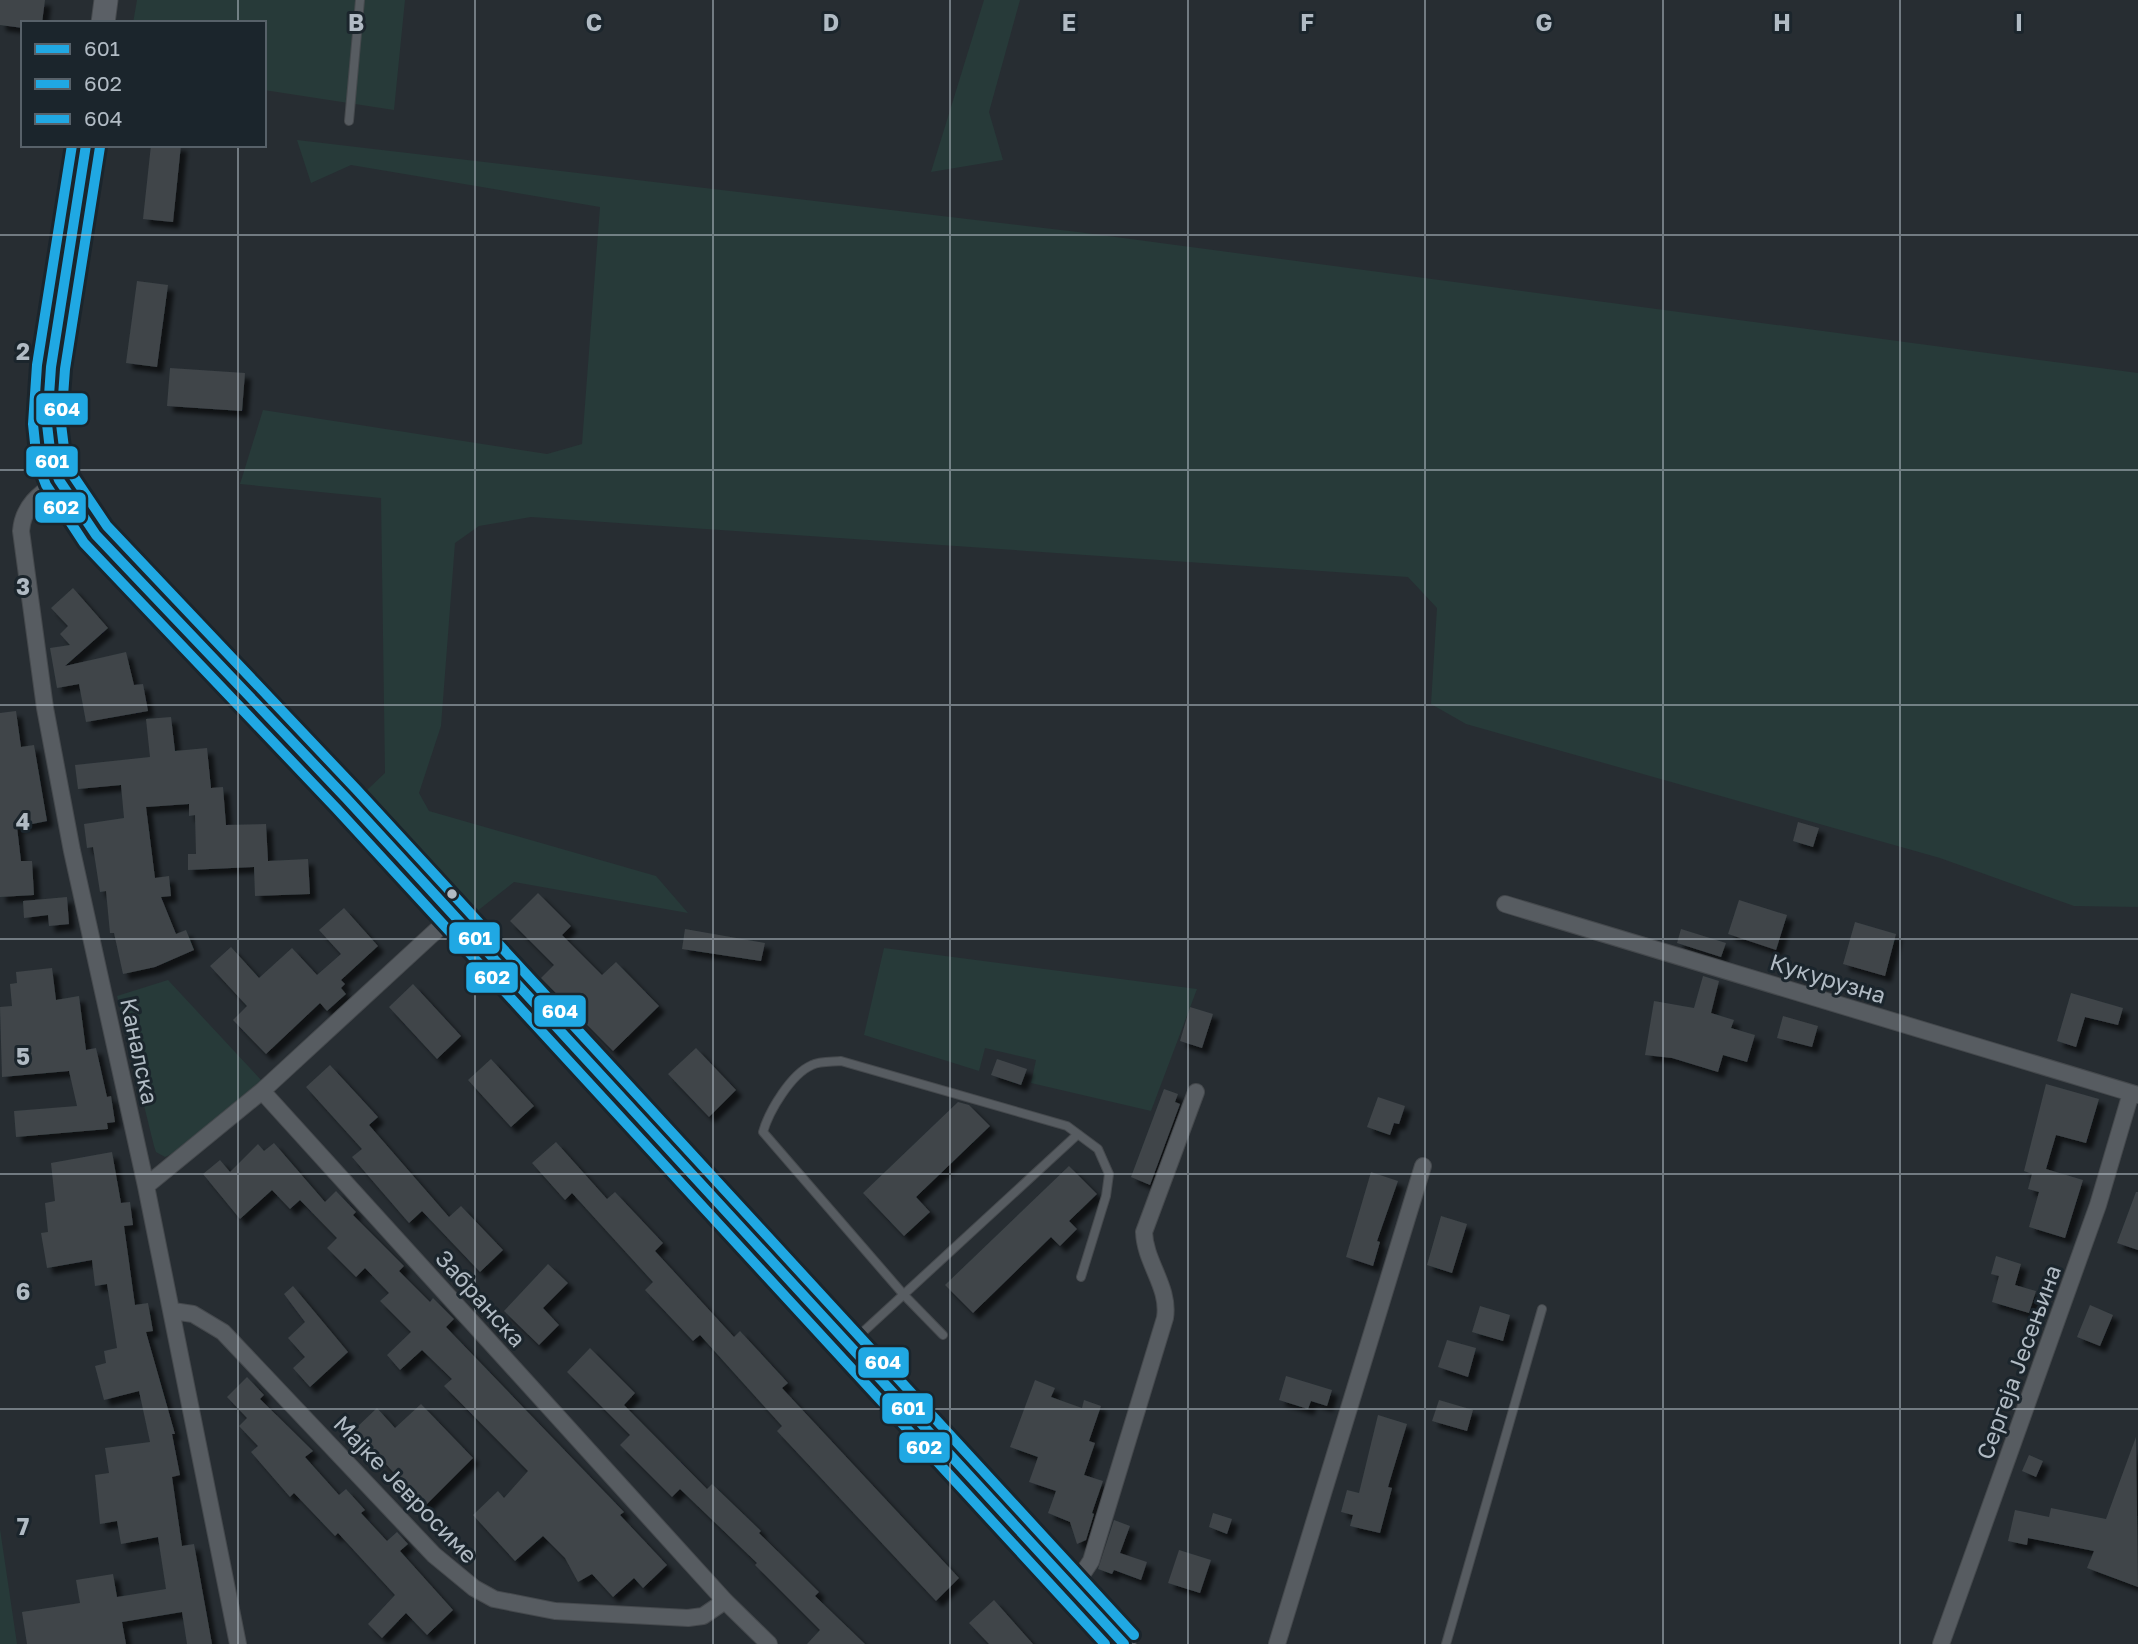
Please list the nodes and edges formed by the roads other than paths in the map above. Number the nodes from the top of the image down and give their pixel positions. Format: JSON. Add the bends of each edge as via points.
{"nodes":[{"id":1,"x":106,"y":0,"type":"edge"},
{"id":2,"x":359,"y":0,"type":"edge"},
{"id":3,"x":103,"y":21,"type":"edge"},
{"id":4,"x":349,"y":121,"type":"dead end"},
{"id":5,"x":86,"y":147,"type":"edge"},
{"id":6,"x":59,"y":480,"type":"junction"},
{"id":7,"x":1505,"y":904,"type":"dead end"},
{"id":8,"x":452,"y":916,"type":"junction"},
{"id":9,"x":262,"y":1091,"type":"junction"},
{"id":10,"x":1196,"y":1092,"type":"dead end"},
{"id":11,"x":2134,"y":1094,"type":"edge"},
{"id":12,"x":1078,"y":1134,"type":"junction"},
{"id":13,"x":1423,"y":1166,"type":"dead end"},
{"id":14,"x":146,"y":1186,"type":"junction"},
{"id":15,"x":1081,"y":1277,"type":"dead end"},
{"id":16,"x":904,"y":1295,"type":"junction"},
{"id":17,"x":1542,"y":1309,"type":"dead end"},
{"id":18,"x":173,"y":1311,"type":"junction"},
{"id":19,"x":943,"y":1335,"type":"dead end"},
{"id":20,"x":849,"y":1345,"type":"junction"},
{"id":21,"x":1073,"y":1588,"type":"junction"},
{"id":22,"x":726,"y":1601,"type":"junction"},
{"id":23,"x":238,"y":1644,"type":"edge"},
{"id":24,"x":769,"y":1644,"type":"edge"},
{"id":25,"x":1124,"y":1644,"type":"edge"},
{"id":26,"x":1277,"y":1644,"type":"edge"},
{"id":27,"x":1446,"y":1644,"type":"edge"},
{"id":28,"x":1941,"y":1644,"type":"edge"}],
"edges":[{"from":1,"to":3,"type":"main road"},
{"from":2,"to":4,"type":"lane"},
{"from":5,"to":6,"type":"main road","via":[[47,407],[48,439]]},
{"from":6,"to":8,"type":"main road","via":[[96,535]]},
{"from":6,"to":14,"type":"street","name":"Каналска","via":[[32,501],[21,531],[62,799]]},
{"from":7,"to":11,"type":"street","name":"Кукурузна"},
{"from":8,"to":9,"type":"street"},
{"from":8,"to":20,"type":"main road"},
{"from":9,"to":14,"type":"street"},
{"from":9,"to":22,"type":"street","name":"Забранска"},
{"from":10,"to":21,"type":"street","via":[[1144,1232],[1147,1253],[1165,1297],[1165,1318],[1090,1561]]},
{"from":11,"to":28,"type":"street","name":"Сергеја Јесењина"},
{"from":12,"to":15,"type":"lane","via":[[1098,1149],[1110,1174]]},
{"from":12,"to":16,"type":"lane"},
{"from":12,"to":16,"type":"lane","via":[[1067,1126],[841,1061],[813,1064],[788,1086],[763,1132]]},
{"from":13,"to":26,"type":"street"},
{"from":14,"to":18,"type":"street","name":"Каналска"},
{"from":16,"to":19,"type":"lane"},
{"from":16,"to":20,"type":"lane"},
{"from":17,"to":27,"type":"lane"},
{"from":18,"to":22,"type":"street","name":"Мајке Јевросиме","via":[[193,1314],[223,1332],[434,1555],[494,1599],[555,1612],[675,1618],[703,1616]]},
{"from":18,"to":23,"type":"street","name":"Каналска"},
{"from":20,"to":21,"type":"main road"},
{"from":21,"to":25,"type":"main road"},
{"from":22,"to":24,"type":"street","name":"Забранска"}]}
